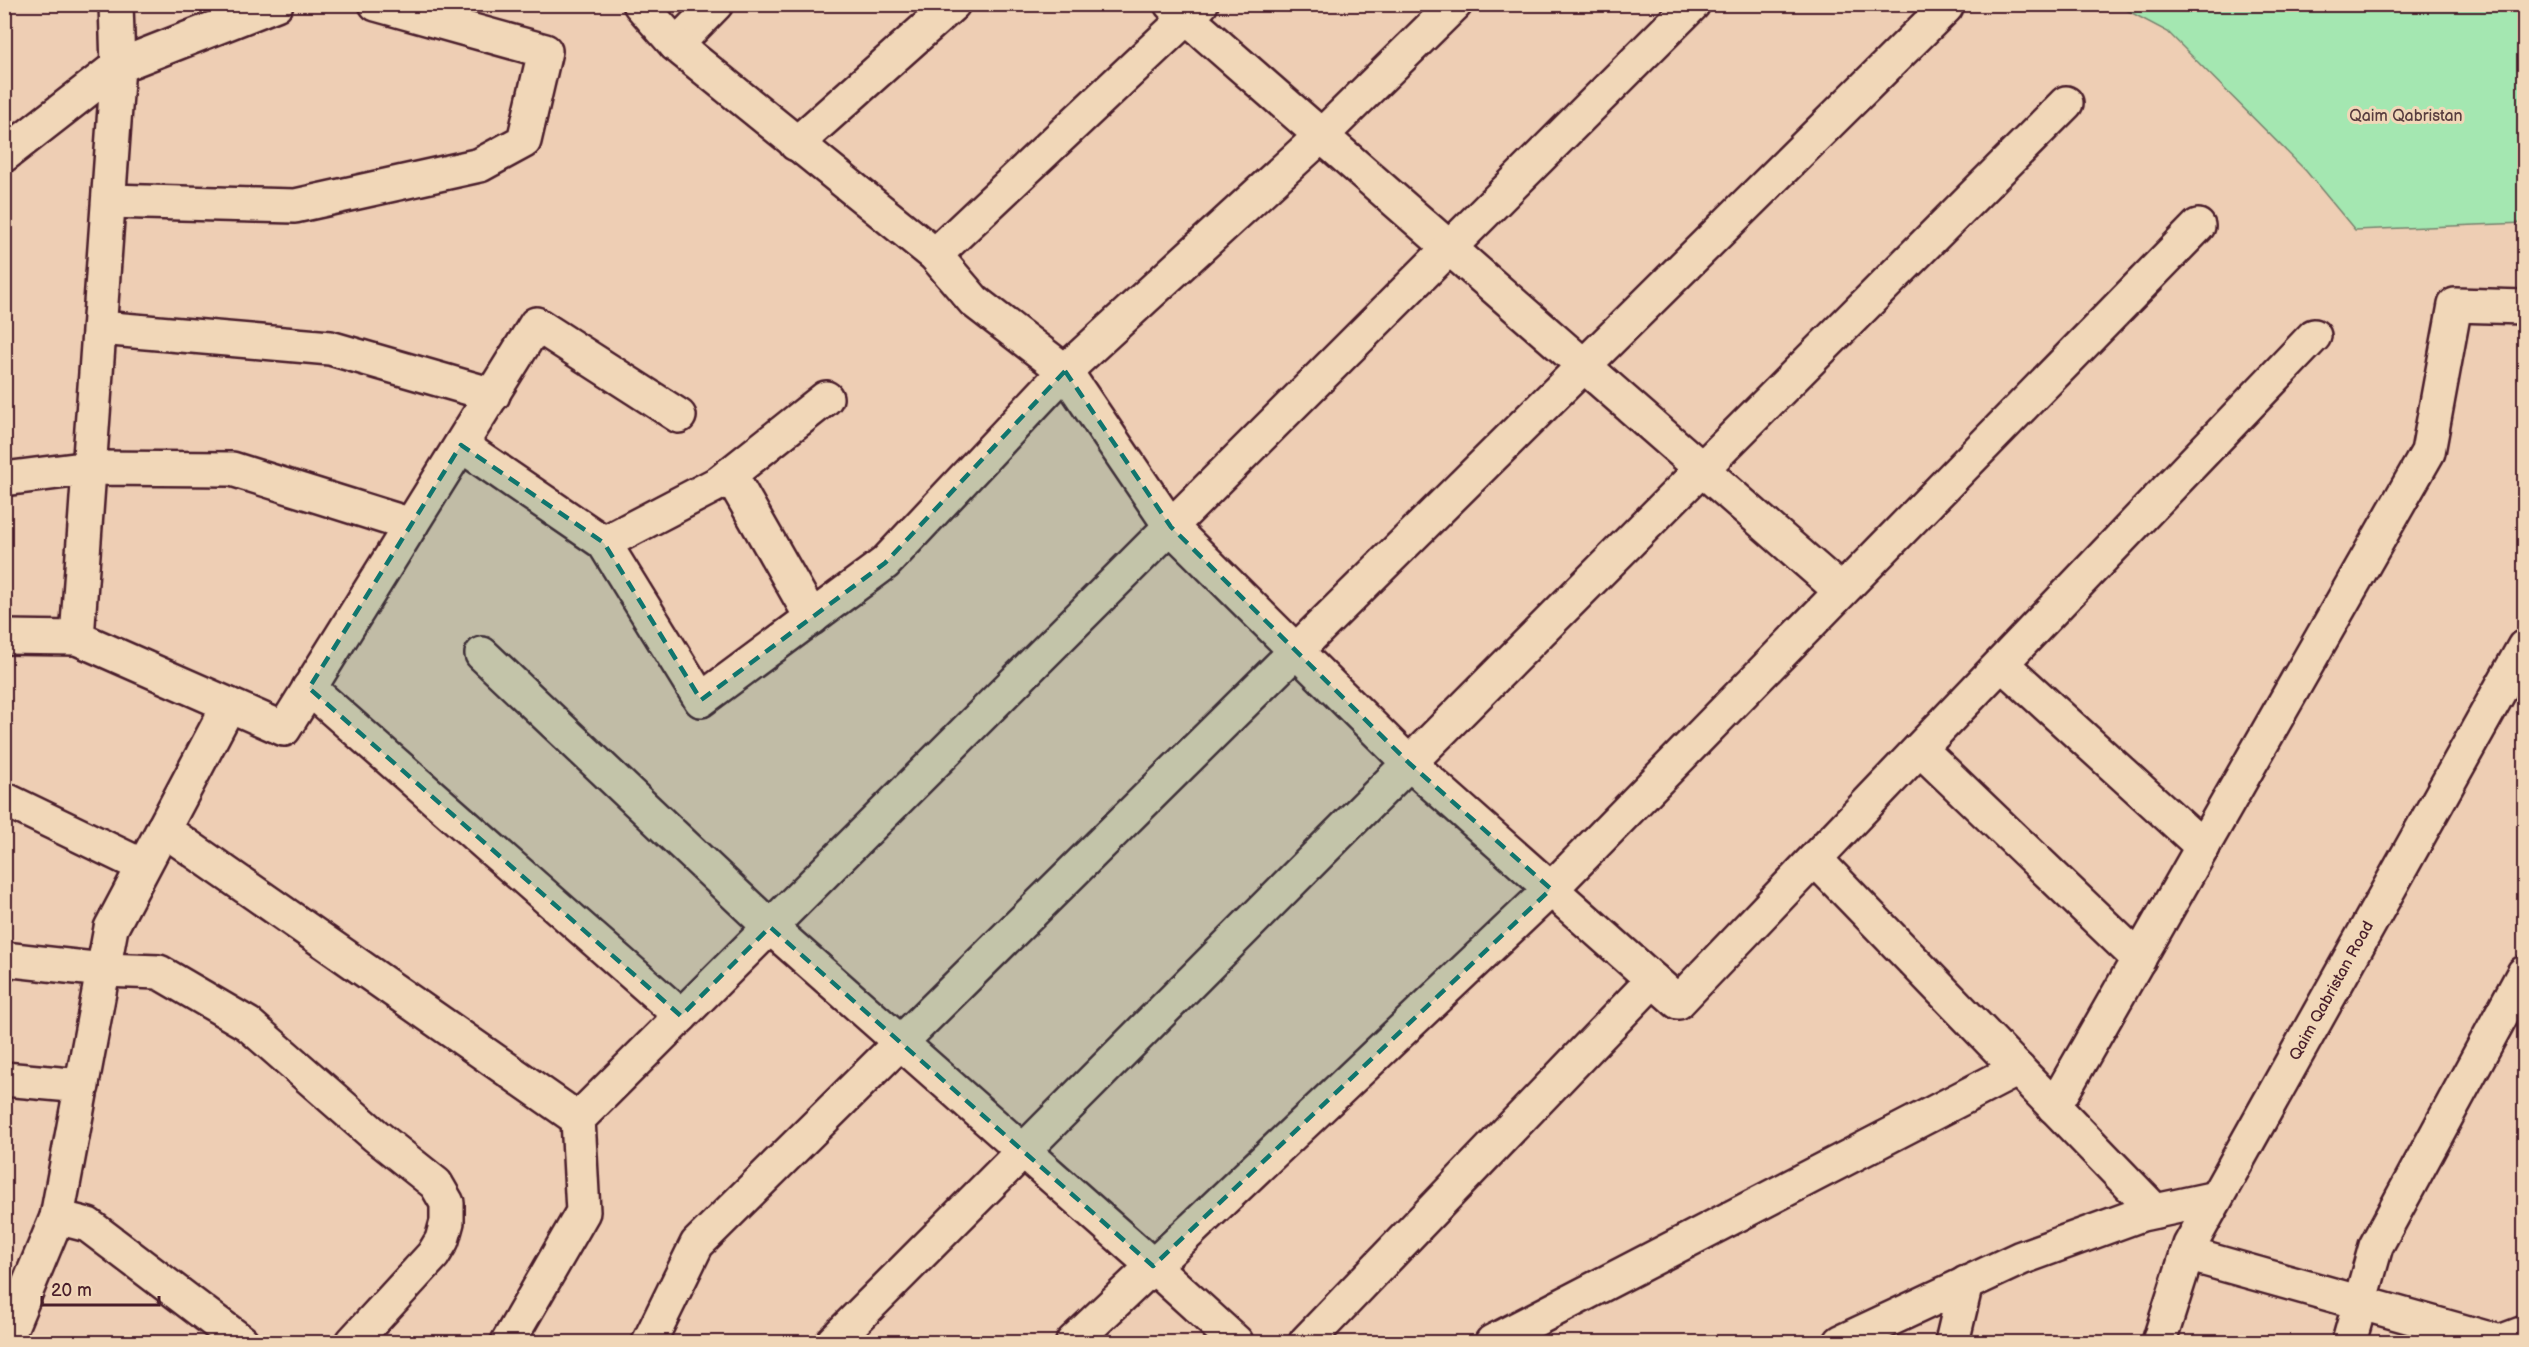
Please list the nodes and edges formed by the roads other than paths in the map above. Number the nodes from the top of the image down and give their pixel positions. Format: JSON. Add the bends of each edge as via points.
{"nodes":[{"id":1,"x":116,"y":4,"type":"edge"},
{"id":2,"x":276,"y":4,"type":"edge"},
{"id":3,"x":376,"y":4,"type":"edge"},
{"id":4,"x":640,"y":4,"type":"edge"},
{"id":5,"x":716,"y":4,"type":"edge"},
{"id":6,"x":953,"y":4,"type":"edge"},
{"id":7,"x":1455,"y":4,"type":"edge"},
{"id":8,"x":1694,"y":4,"type":"edge"},
{"id":9,"x":1946,"y":7,"type":"dead end"},
{"id":10,"x":1186,"y":9,"type":"edge"},
{"id":11,"x":676,"y":45,"type":"junction"},
{"id":12,"x":118,"y":66,"type":"junction"},
{"id":13,"x":2066,"y":103,"type":"dead end"},
{"id":14,"x":1321,"y":136,"type":"junction"},
{"id":15,"x":796,"y":144,"type":"junction"},
{"id":16,"x":4,"y":155,"type":"edge"},
{"id":17,"x":109,"y":201,"type":"junction"},
{"id":18,"x":2198,"y":226,"type":"dead end"},
{"id":19,"x":1449,"y":249,"type":"junction"},
{"id":20,"x":935,"y":255,"type":"junction"},
{"id":21,"x":2524,"y":307,"type":"edge"},
{"id":22,"x":100,"y":328,"type":"junction"},
{"id":23,"x":2314,"y":336,"type":"dead end"},
{"id":24,"x":1584,"y":366,"type":"junction"},
{"id":25,"x":1065,"y":371,"type":"junction"},
{"id":26,"x":493,"y":395,"type":"junction"},
{"id":27,"x":826,"y":398,"type":"dead end"},
{"id":28,"x":679,"y":416,"type":"dead end"},
{"id":29,"x":461,"y":445,"type":"junction"},
{"id":30,"x":90,"y":468,"type":"junction"},
{"id":31,"x":1702,"y":469,"type":"junction"},
{"id":32,"x":730,"y":474,"type":"junction"},
{"id":33,"x":4,"y":479,"type":"edge"},
{"id":34,"x":411,"y":525,"type":"junction"},
{"id":35,"x":1171,"y":527,"type":"junction"},
{"id":36,"x":604,"y":543,"type":"junction"},
{"id":37,"x":1841,"y":591,"type":"junction"},
{"id":38,"x":812,"y":618,"type":"junction"},
{"id":39,"x":4,"y":637,"type":"edge"},
{"id":40,"x":78,"y":638,"type":"junction"},
{"id":41,"x":2524,"y":647,"type":"edge"},
{"id":42,"x":1296,"y":651,"type":"junction"},
{"id":43,"x":482,"y":654,"type":"dead end"},
{"id":44,"x":2002,"y":664,"type":"junction"},
{"id":45,"x":309,"y":688,"type":"junction"},
{"id":46,"x":229,"y":705,"type":"junction"},
{"id":47,"x":1920,"y":749,"type":"junction"},
{"id":48,"x":1409,"y":763,"type":"junction"},
{"id":49,"x":4,"y":799,"type":"edge"},
{"id":50,"x":163,"y":829,"type":"junction"},
{"id":51,"x":2203,"y":847,"type":"junction"},
{"id":52,"x":1815,"y":859,"type":"junction"},
{"id":53,"x":143,"y":866,"type":"junction"},
{"id":54,"x":1551,"y":889,"type":"junction"},
{"id":55,"x":770,"y":927,"type":"junction"},
{"id":56,"x":4,"y":959,"type":"edge"},
{"id":57,"x":2139,"y":959,"type":"junction"},
{"id":58,"x":103,"y":970,"type":"junction"},
{"id":59,"x":2524,"y":973,"type":"edge"},
{"id":60,"x":1653,"y":980,"type":"junction"},
{"id":61,"x":681,"y":1016,"type":"junction"},
{"id":62,"x":901,"y":1042,"type":"junction"},
{"id":63,"x":2018,"y":1069,"type":"junction"},
{"id":64,"x":4,"y":1078,"type":"edge"},
{"id":65,"x":82,"y":1086,"type":"junction"},
{"id":66,"x":2054,"y":1107,"type":"junction"},
{"id":67,"x":578,"y":1119,"type":"junction"},
{"id":68,"x":1023,"y":1151,"type":"junction"},
{"id":69,"x":2216,"y":1198,"type":"junction"},
{"id":70,"x":2155,"y":1211,"type":"junction"},
{"id":71,"x":57,"y":1217,"type":"junction"},
{"id":72,"x":2187,"y":1254,"type":"junction"},
{"id":73,"x":1153,"y":1266,"type":"junction"},
{"id":74,"x":1966,"y":1283,"type":"junction"},
{"id":75,"x":2359,"y":1302,"type":"junction"},
{"id":76,"x":2524,"y":1334,"type":"edge"},
{"id":77,"x":4,"y":1342,"type":"edge"},
{"id":78,"x":242,"y":1342,"type":"edge"},
{"id":79,"x":353,"y":1342,"type":"edge"},
{"id":80,"x":508,"y":1342,"type":"edge"},
{"id":81,"x":649,"y":1342,"type":"edge"},
{"id":82,"x":833,"y":1342,"type":"edge"},
{"id":83,"x":1073,"y":1342,"type":"edge"},
{"id":84,"x":1236,"y":1342,"type":"edge"},
{"id":85,"x":1306,"y":1342,"type":"edge"},
{"id":86,"x":1492,"y":1342,"type":"edge"},
{"id":87,"x":1841,"y":1342,"type":"edge"},
{"id":88,"x":1952,"y":1342,"type":"edge"},
{"id":89,"x":2159,"y":1342,"type":"edge"},
{"id":90,"x":2349,"y":1342,"type":"edge"}],
"edges":[{"from":1,"to":12,"type":"street"},
{"from":2,"to":12,"type":"street"},
{"from":3,"to":17,"type":"street","via":[[545,51],[524,141],[480,165],[295,206]]},
{"from":4,"to":11,"type":"street"},
{"from":5,"to":11,"type":"street"},
{"from":6,"to":15,"type":"street"},
{"from":7,"to":14,"type":"street"},
{"from":8,"to":19,"type":"street"},
{"from":9,"to":24,"type":"street"},
{"from":10,"to":14,"type":"street"},
{"from":10,"to":20,"type":"street"},
{"from":11,"to":15,"type":"street"},
{"from":12,"to":16,"type":"street"},
{"from":12,"to":17,"type":"street"},
{"from":13,"to":31,"type":"street"},
{"from":14,"to":19,"type":"street"},
{"from":14,"to":25,"type":"street"},
{"from":15,"to":20,"type":"street"},
{"from":17,"to":22,"type":"street"},
{"from":18,"to":37,"type":"street"},
{"from":19,"to":24,"type":"street"},
{"from":19,"to":35,"type":"street"},
{"from":20,"to":25,"type":"street","via":[[974,301]]},
{"from":21,"to":51,"type":"street","via":[[2455,305],[2428,452]]},
{"from":22,"to":26,"type":"street","via":[[330,348]]},
{"from":22,"to":30,"type":"street"},
{"from":23,"to":44,"type":"street"},
{"from":24,"to":31,"type":"street"},
{"from":24,"to":42,"type":"street"},
{"from":25,"to":35,"type":"street"},
{"from":25,"to":38,"type":"street","via":[[885,564]]},
{"from":26,"to":28,"type":"street","via":[[536,324]]},
{"from":26,"to":29,"type":"street"},
{"from":27,"to":32,"type":"street"},
{"from":29,"to":34,"type":"street"},
{"from":29,"to":36,"type":"street"},
{"from":30,"to":33,"type":"street"},
{"from":30,"to":34,"type":"street","via":[[232,469]]},
{"from":30,"to":40,"type":"street"},
{"from":31,"to":37,"type":"street"},
{"from":31,"to":48,"type":"street"},
{"from":32,"to":36,"type":"street"},
{"from":32,"to":38,"type":"street"},
{"from":34,"to":45,"type":"street"},
{"from":35,"to":42,"type":"street"},
{"from":35,"to":55,"type":"street"},
{"from":36,"to":38,"type":"street","via":[[701,700]]},
{"from":37,"to":54,"type":"street"},
{"from":39,"to":40,"type":"street"},
{"from":40,"to":46,"type":"street"},
{"from":41,"to":69,"type":"street","name":"Qaim Qabristan Road"},
{"from":42,"to":48,"type":"street"},
{"from":42,"to":62,"type":"street"},
{"from":43,"to":55,"type":"street"},
{"from":44,"to":47,"type":"street"},
{"from":44,"to":51,"type":"street"},
{"from":45,"to":46,"type":"street","via":[[284,729]]},
{"from":45,"to":61,"type":"street"},
{"from":46,"to":50,"type":"street"},
{"from":47,"to":52,"type":"street"},
{"from":47,"to":57,"type":"street"},
{"from":48,"to":54,"type":"street"},
{"from":48,"to":68,"type":"street"},
{"from":49,"to":53,"type":"street"},
{"from":50,"to":53,"type":"street"},
{"from":50,"to":67,"type":"street"},
{"from":51,"to":57,"type":"street"},
{"from":52,"to":60,"type":"street","via":[[1678,1002]]},
{"from":52,"to":63,"type":"street"},
{"from":53,"to":58,"type":"street","via":[[111,928]]},
{"from":54,"to":60,"type":"street"},
{"from":54,"to":73,"type":"street"},
{"from":55,"to":61,"type":"street"},
{"from":55,"to":62,"type":"street"},
{"from":56,"to":58,"type":"street"},
{"from":57,"to":66,"type":"street"},
{"from":58,"to":65,"type":"street"},
{"from":58,"to":79,"type":"street","via":[[159,972],[248,1024],[436,1185],[447,1203],[442,1240],[433,1255]]},
{"from":59,"to":75,"type":"street","via":[[2376,1246]]},
{"from":60,"to":85,"type":"street"},
{"from":61,"to":67,"type":"street"},
{"from":62,"to":68,"type":"street"},
{"from":62,"to":81,"type":"street","via":[[697,1244]]},
{"from":63,"to":66,"type":"street"},
{"from":63,"to":86,"type":"street"},
{"from":64,"to":65,"type":"street"},
{"from":65,"to":71,"type":"street"},
{"from":66,"to":70,"type":"street"},
{"from":67,"to":80,"type":"street","via":[[583,1212]]},
{"from":68,"to":73,"type":"street"},
{"from":68,"to":82,"type":"street"},
{"from":69,"to":70,"type":"street"},
{"from":69,"to":72,"type":"street","name":"Qaim Qabristan Road"},
{"from":70,"to":74,"type":"street","via":[[2021,1258]]},
{"from":71,"to":77,"type":"street"},
{"from":71,"to":78,"type":"street","via":[[88,1226]]},
{"from":72,"to":75,"type":"street"},
{"from":72,"to":89,"type":"street","name":"Qaim Qabristan Road"},
{"from":73,"to":83,"type":"street"},
{"from":73,"to":84,"type":"street"},
{"from":74,"to":87,"type":"street"},
{"from":74,"to":88,"type":"street"},
{"from":75,"to":76,"type":"street","via":[[2500,1342]]},
{"from":75,"to":90,"type":"street"}]}
